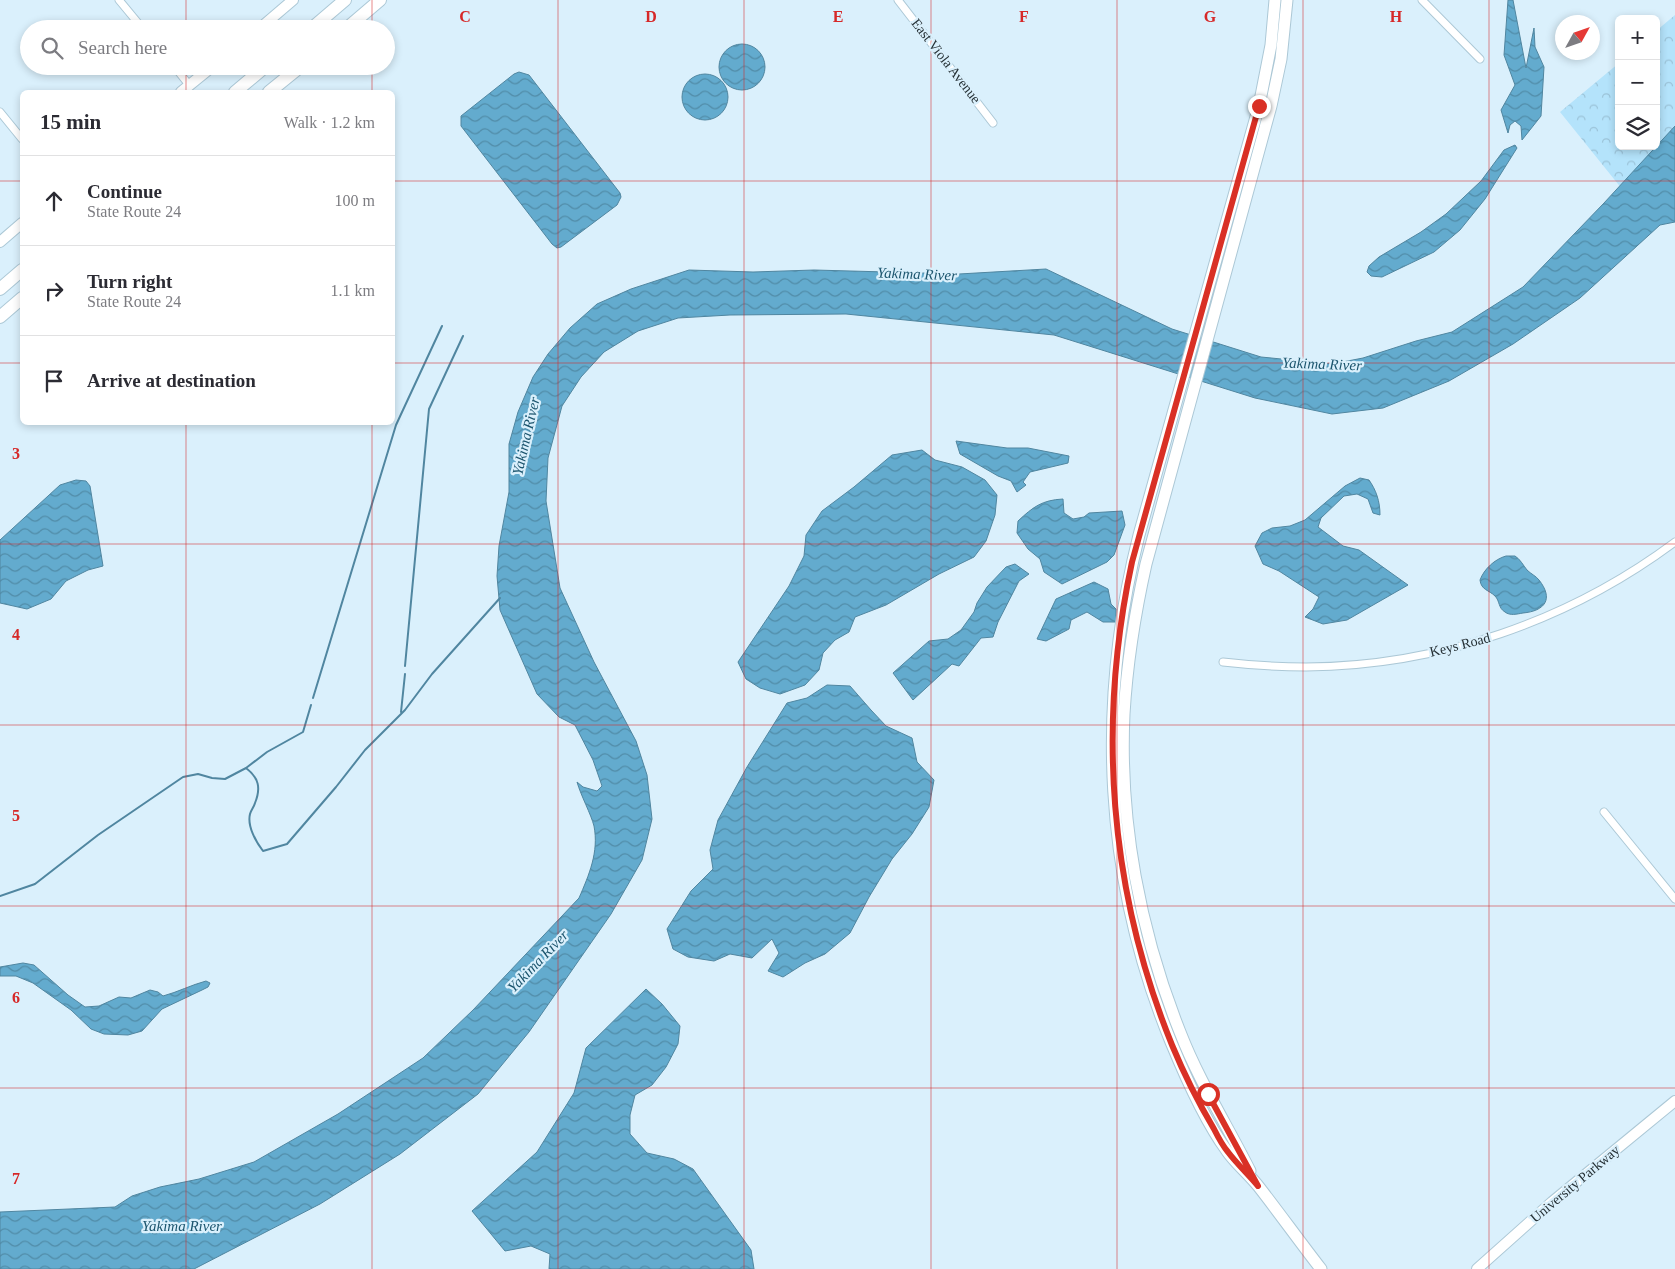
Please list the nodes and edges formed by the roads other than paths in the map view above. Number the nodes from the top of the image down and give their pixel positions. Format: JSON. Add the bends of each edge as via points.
{"nodes":[{"id":1,"x":119,"y":0,"type":"edge"},
{"id":2,"x":293,"y":0,"type":"edge"},
{"id":3,"x":345,"y":0,"type":"edge"},
{"id":4,"x":380,"y":0,"type":"edge"},
{"id":5,"x":898,"y":0,"type":"edge"},
{"id":6,"x":1275,"y":0,"type":"edge"},
{"id":7,"x":1287,"y":0,"type":"edge"},
{"id":8,"x":1422,"y":0,"type":"edge"},
{"id":9,"x":136,"y":20,"type":"edge"},
{"id":10,"x":270,"y":20,"type":"edge"},
{"id":11,"x":322,"y":20,"type":"edge"},
{"id":12,"x":357,"y":20,"type":"edge"},
{"id":13,"x":1480,"y":59,"type":"dead end"},
{"id":14,"x":178,"y":75,"type":"edge"},
{"id":15,"x":202,"y":75,"type":"edge"},
{"id":16,"x":255,"y":75,"type":"edge"},
{"id":17,"x":290,"y":75,"type":"edge"},
{"id":18,"x":185,"y":89,"type":"edge"},
{"id":19,"x":237,"y":90,"type":"edge"},
{"id":20,"x":271,"y":90,"type":"edge"},
{"id":21,"x":0,"y":112,"type":"edge"},
{"id":22,"x":993,"y":123,"type":"dead end"},
{"id":23,"x":20,"y":137,"type":"edge"},
{"id":24,"x":20,"y":225,"type":"edge"},
{"id":25,"x":0,"y":242,"type":"edge"},
{"id":26,"x":20,"y":272,"type":"edge"},
{"id":27,"x":0,"y":289,"type":"edge"},
{"id":28,"x":20,"y":300,"type":"edge"},
{"id":29,"x":0,"y":317,"type":"edge"},
{"id":30,"x":1675,"y":542,"type":"edge"},
{"id":31,"x":1223,"y":662,"type":"dead end"},
{"id":32,"x":1604,"y":812,"type":"dead end"},
{"id":33,"x":1675,"y":899,"type":"edge"},
{"id":34,"x":1675,"y":1101,"type":"edge"},
{"id":35,"x":1258,"y":1186,"type":"junction"},
{"id":36,"x":1321,"y":1269,"type":"edge"},
{"id":37,"x":1477,"y":1269,"type":"edge"}],
"edges":[{"from":1,"to":9,"type":"street"},
{"from":2,"to":10,"type":"main road"},
{"from":3,"to":11,"type":"highway"},
{"from":4,"to":12,"type":"highway"},
{"from":5,"to":22,"type":"street","name":"East Viola Avenue"},
{"from":6,"to":35,"type":"main road","via":[[1266,73],[1128,583],[1117,657],[1112,727],[1114,799],[1124,885],[1162,1021],[1191,1087],[1227,1151]]},
{"from":7,"to":35,"type":"main road","via":[[1281,59],[1271,106],[1150,544],[1129,660],[1124,714],[1125,791],[1133,863],[1144,919],[1183,1041]]},
{"from":8,"to":13,"type":"street"},
{"from":14,"to":18,"type":"street"},
{"from":15,"to":18,"type":"main road"},
{"from":16,"to":19,"type":"highway"},
{"from":17,"to":20,"type":"highway"},
{"from":21,"to":23,"type":"street"},
{"from":24,"to":25,"type":"main road"},
{"from":26,"to":27,"type":"highway"},
{"from":28,"to":29,"type":"highway"},
{"from":30,"to":31,"type":"street","name":"Keys Road","via":[[1634,570],[1565,608],[1522,627],[1443,650],[1371,663],[1308,667]]},
{"from":32,"to":33,"type":"street"},
{"from":34,"to":37,"type":"main road","name":"University Parkway","via":[[1552,1202]]},
{"from":35,"to":36,"type":"main road"}]}
